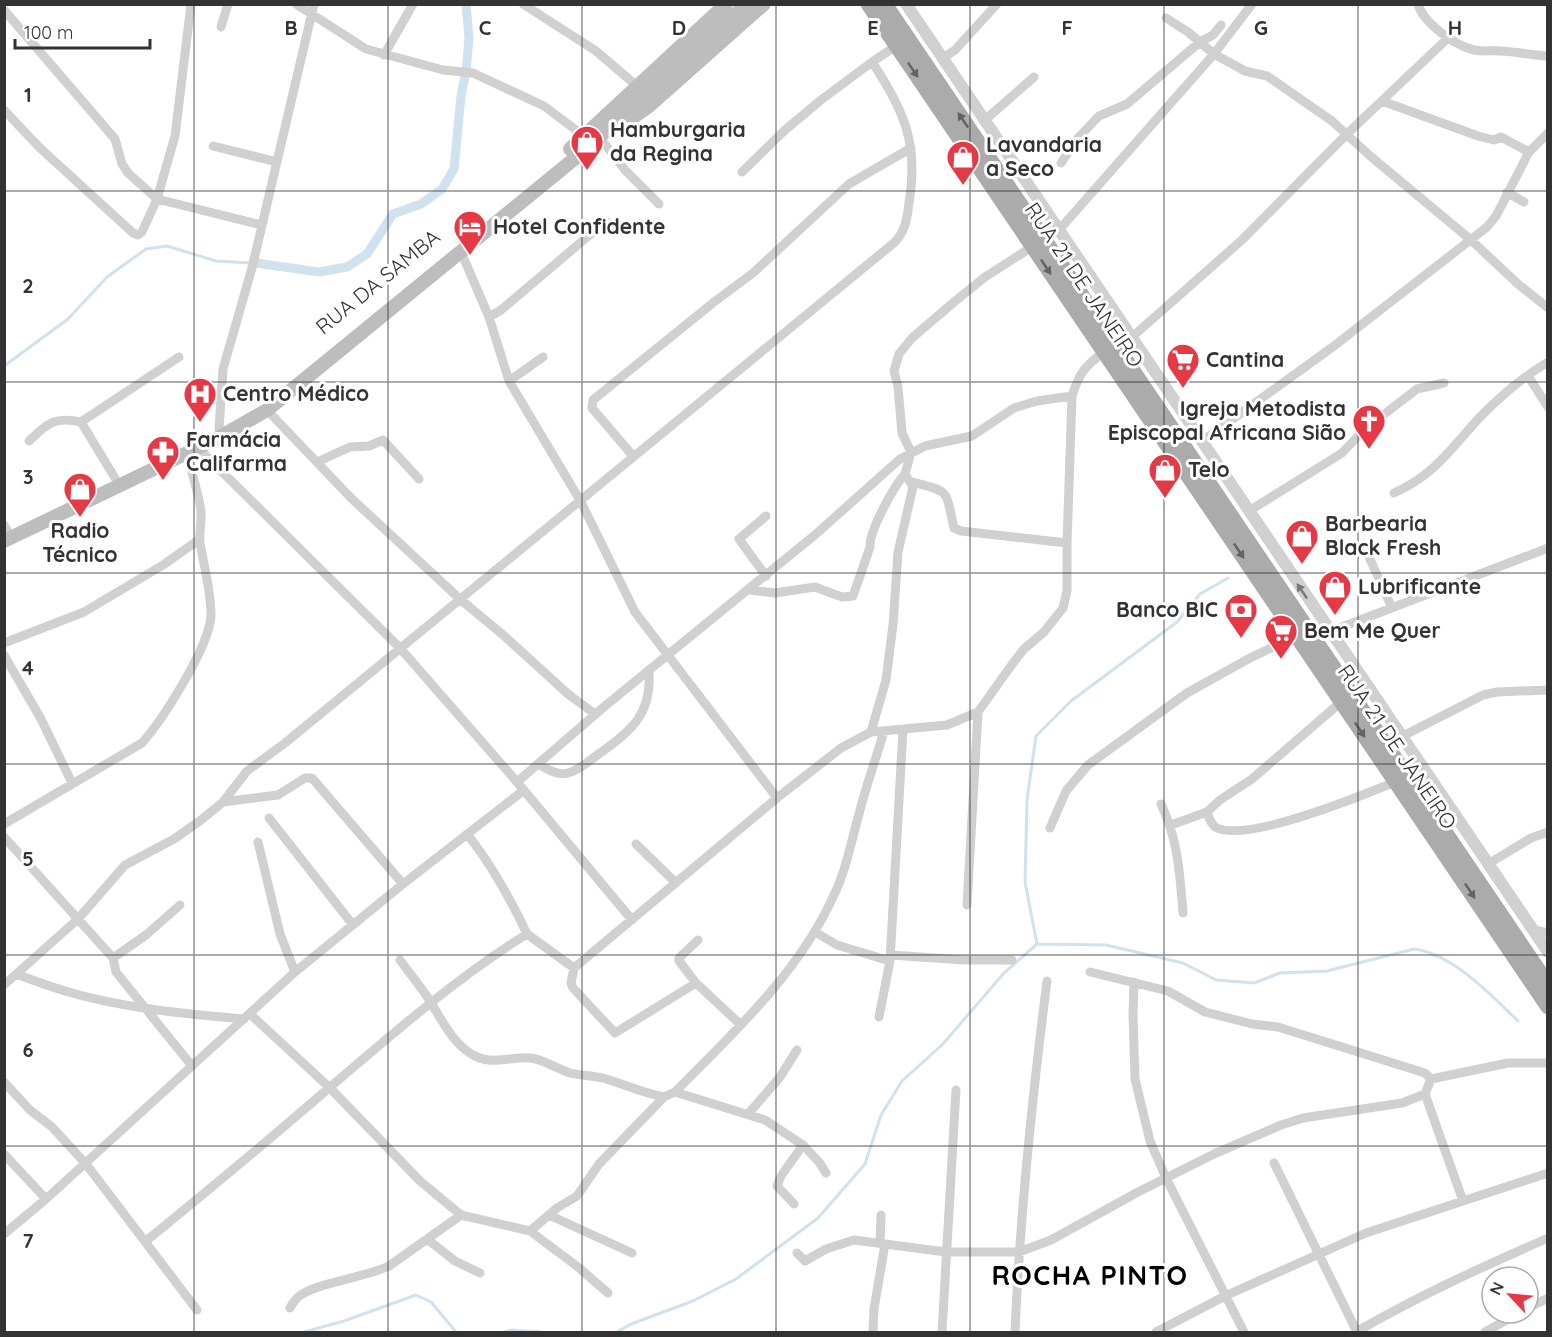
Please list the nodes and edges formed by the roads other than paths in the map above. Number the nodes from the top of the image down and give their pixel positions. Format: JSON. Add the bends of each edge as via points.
{"nodes":[{"id":1,"x":190,"y":4,"type":"edge"},
{"id":2,"x":228,"y":4,"type":"edge"},
{"id":3,"x":296,"y":4,"type":"edge"},
{"id":4,"x":413,"y":4,"type":"edge"},
{"id":5,"x":523,"y":4,"type":"edge"},
{"id":6,"x":726,"y":4,"type":"edge"},
{"id":7,"x":741,"y":4,"type":"edge"},
{"id":8,"x":747,"y":4,"type":"edge"},
{"id":9,"x":764,"y":4,"type":"edge"},
{"id":10,"x":868,"y":4,"type":"edge"},
{"id":11,"x":885,"y":4,"type":"edge"},
{"id":12,"x":906,"y":4,"type":"edge"},
{"id":13,"x":997,"y":4,"type":"edge"},
{"id":14,"x":1252,"y":4,"type":"edge"},
{"id":15,"x":1418,"y":4,"type":"edge"},
{"id":16,"x":313,"y":9,"type":"edge"},
{"id":17,"x":4,"y":10,"type":"edge"},
{"id":18,"x":1166,"y":18,"type":"dead end"},
{"id":19,"x":1221,"y":25,"type":"dead end"},
{"id":20,"x":221,"y":27,"type":"dead end"},
{"id":21,"x":1448,"y":38,"type":"junction"},
{"id":22,"x":1200,"y":42,"type":"junction"},
{"id":23,"x":896,"y":46,"type":"junction"},
{"id":24,"x":1214,"y":54,"type":"junction"},
{"id":25,"x":384,"y":55,"type":"junction"},
{"id":26,"x":1548,"y":56,"type":"edge"},
{"id":27,"x":943,"y":58,"type":"junction"},
{"id":28,"x":872,"y":62,"type":"junction"},
{"id":29,"x":1034,"y":77,"type":"dead end"},
{"id":30,"x":637,"y":86,"type":"junction"},
{"id":31,"x":1382,"y":101,"type":"junction"},
{"id":32,"x":4,"y":110,"type":"edge"},
{"id":33,"x":985,"y":120,"type":"junction"},
{"id":34,"x":1548,"y":133,"type":"edge"},
{"id":35,"x":1348,"y":134,"type":"junction"},
{"id":36,"x":584,"y":136,"type":"junction"},
{"id":37,"x":601,"y":140,"type":"junction"},
{"id":38,"x":213,"y":146,"type":"dead end"},
{"id":39,"x":911,"y":148,"type":"junction"},
{"id":40,"x":574,"y":152,"type":"junction"},
{"id":41,"x":1529,"y":152,"type":"junction"},
{"id":42,"x":277,"y":162,"type":"junction"},
{"id":43,"x":1061,"y":163,"type":"dead end"},
{"id":44,"x":742,"y":172,"type":"dead end"},
{"id":45,"x":1508,"y":192,"type":"junction"},
{"id":46,"x":157,"y":199,"type":"junction"},
{"id":47,"x":1524,"y":202,"type":"dead end"},
{"id":48,"x":659,"y":204,"type":"dead end"},
{"id":49,"x":606,"y":221,"type":"dead end"},
{"id":50,"x":262,"y":225,"type":"junction"},
{"id":51,"x":1059,"y":230,"type":"junction"},
{"id":52,"x":1472,"y":240,"type":"junction"},
{"id":53,"x":1032,"y":247,"type":"junction"},
{"id":54,"x":461,"y":252,"type":"junction"},
{"id":55,"x":1548,"y":308,"type":"edge"},
{"id":56,"x":489,"y":317,"type":"junction"},
{"id":57,"x":1131,"y":338,"type":"junction"},
{"id":58,"x":1104,"y":352,"type":"junction"},
{"id":59,"x":179,"y":357,"type":"dead end"},
{"id":60,"x":543,"y":357,"type":"dead end"},
{"id":61,"x":1548,"y":363,"type":"edge"},
{"id":62,"x":1528,"y":376,"type":"junction"},
{"id":63,"x":509,"y":381,"type":"junction"},
{"id":64,"x":1444,"y":383,"type":"dead end"},
{"id":65,"x":1072,"y":396,"type":"junction"},
{"id":66,"x":1548,"y":407,"type":"edge"},
{"id":67,"x":267,"y":410,"type":"junction"},
{"id":68,"x":81,"y":422,"type":"junction"},
{"id":69,"x":219,"y":429,"type":"junction"},
{"id":70,"x":28,"y":441,"type":"dead end"},
{"id":71,"x":1201,"y":442,"type":"junction"},
{"id":72,"x":192,"y":450,"type":"junction"},
{"id":73,"x":911,"y":452,"type":"junction"},
{"id":74,"x":633,"y":456,"type":"junction"},
{"id":75,"x":317,"y":462,"type":"junction"},
{"id":76,"x":905,"y":474,"type":"junction"},
{"id":77,"x":115,"y":478,"type":"junction"},
{"id":78,"x":419,"y":479,"type":"dead end"},
{"id":79,"x":912,"y":482,"type":"junction"},
{"id":80,"x":1394,"y":493,"type":"dead end"},
{"id":81,"x":581,"y":502,"type":"junction"},
{"id":82,"x":1249,"y":511,"type":"junction"},
{"id":83,"x":766,"y":516,"type":"dead end"},
{"id":84,"x":5,"y":533,"type":"edge"},
{"id":85,"x":200,"y":540,"type":"junction"},
{"id":86,"x":1067,"y":543,"type":"junction"},
{"id":87,"x":1548,"y":548,"type":"edge"},
{"id":88,"x":1369,"y":557,"type":"dead end"},
{"id":89,"x":766,"y":576,"type":"junction"},
{"id":90,"x":750,"y":590,"type":"junction"},
{"id":91,"x":461,"y":600,"type":"junction"},
{"id":92,"x":1392,"y":608,"type":"junction"},
{"id":93,"x":1329,"y":632,"type":"junction"},
{"id":94,"x":1296,"y":636,"type":"junction"},
{"id":95,"x":4,"y":643,"type":"edge"},
{"id":96,"x":400,"y":648,"type":"junction"},
{"id":97,"x":4,"y":655,"type":"edge"},
{"id":98,"x":669,"y":655,"type":"junction"},
{"id":99,"x":648,"y":672,"type":"junction"},
{"id":100,"x":1548,"y":690,"type":"edge"},
{"id":101,"x":1341,"y":702,"type":"junction"},
{"id":102,"x":978,"y":712,"type":"junction"},
{"id":103,"x":595,"y":714,"type":"junction"},
{"id":104,"x":903,"y":729,"type":"junction"},
{"id":105,"x":884,"y":731,"type":"junction"},
{"id":106,"x":871,"y":732,"type":"junction"},
{"id":107,"x":1401,"y":737,"type":"junction"},
{"id":108,"x":538,"y":764,"type":"junction"},
{"id":109,"x":517,"y":782,"type":"junction"},
{"id":110,"x":1395,"y":782,"type":"junction"},
{"id":111,"x":72,"y":783,"type":"junction"},
{"id":112,"x":524,"y":790,"type":"junction"},
{"id":113,"x":777,"y":798,"type":"junction"},
{"id":114,"x":223,"y":802,"type":"junction"},
{"id":115,"x":1161,"y":804,"type":"dead end"},
{"id":116,"x":1207,"y":812,"type":"junction"},
{"id":117,"x":269,"y":818,"type":"dead end"},
{"id":118,"x":4,"y":824,"type":"edge"},
{"id":119,"x":1171,"y":825,"type":"junction"},
{"id":120,"x":1050,"y":828,"type":"dead end"},
{"id":121,"x":1548,"y":832,"type":"edge"},
{"id":122,"x":467,"y":834,"type":"junction"},
{"id":123,"x":4,"y":837,"type":"edge"},
{"id":124,"x":258,"y":842,"type":"dead end"},
{"id":125,"x":636,"y":844,"type":"dead end"},
{"id":126,"x":1488,"y":864,"type":"junction"},
{"id":127,"x":676,"y":883,"type":"junction"},
{"id":128,"x":403,"y":884,"type":"junction"},
{"id":129,"x":180,"y":905,"type":"dead end"},
{"id":130,"x":967,"y":905,"type":"dead end"},
{"id":131,"x":1183,"y":913,"type":"dead end"},
{"id":132,"x":78,"y":919,"type":"junction"},
{"id":133,"x":632,"y":920,"type":"junction"},
{"id":134,"x":353,"y":925,"type":"junction"},
{"id":135,"x":1532,"y":929,"type":"junction"},
{"id":136,"x":815,"y":932,"type":"junction"},
{"id":137,"x":1548,"y":933,"type":"edge"},
{"id":138,"x":527,"y":934,"type":"junction"},
{"id":139,"x":698,"y":940,"type":"dead end"},
{"id":140,"x":1548,"y":952,"type":"edge"},
{"id":141,"x":113,"y":958,"type":"junction"},
{"id":142,"x":890,"y":958,"type":"junction"},
{"id":143,"x":400,"y":960,"type":"dead end"},
{"id":144,"x":1012,"y":960,"type":"dead end"},
{"id":145,"x":574,"y":968,"type":"junction"},
{"id":146,"x":295,"y":972,"type":"junction"},
{"id":147,"x":1090,"y":972,"type":"dead end"},
{"id":148,"x":16,"y":974,"type":"junction"},
{"id":149,"x":1047,"y":981,"type":"dead end"},
{"id":150,"x":1134,"y":982,"type":"junction"},
{"id":151,"x":696,"y":983,"type":"junction"},
{"id":152,"x":1548,"y":984,"type":"edge"},
{"id":153,"x":4,"y":985,"type":"edge"},
{"id":154,"x":430,"y":1002,"type":"junction"},
{"id":155,"x":144,"y":1007,"type":"junction"},
{"id":156,"x":1548,"y":1007,"type":"edge"},
{"id":157,"x":247,"y":1016,"type":"junction"},
{"id":158,"x":879,"y":1017,"type":"dead end"},
{"id":159,"x":741,"y":1025,"type":"junction"},
{"id":160,"x":797,"y":1050,"type":"dead end"},
{"id":161,"x":1548,"y":1063,"type":"edge"},
{"id":162,"x":192,"y":1066,"type":"junction"},
{"id":163,"x":1431,"y":1079,"type":"junction"},
{"id":164,"x":4,"y":1082,"type":"edge"},
{"id":165,"x":330,"y":1088,"type":"junction"},
{"id":166,"x":956,"y":1090,"type":"dead end"},
{"id":167,"x":675,"y":1092,"type":"junction"},
{"id":168,"x":1425,"y":1094,"type":"junction"},
{"id":169,"x":663,"y":1096,"type":"junction"},
{"id":170,"x":749,"y":1113,"type":"junction"},
{"id":171,"x":803,"y":1145,"type":"junction"},
{"id":172,"x":4,"y":1154,"type":"edge"},
{"id":173,"x":1274,"y":1162,"type":"dead end"},
{"id":174,"x":86,"y":1164,"type":"junction"},
{"id":175,"x":826,"y":1173,"type":"dead end"},
{"id":176,"x":1548,"y":1173,"type":"edge"},
{"id":177,"x":1166,"y":1178,"type":"junction"},
{"id":178,"x":46,"y":1200,"type":"junction"},
{"id":179,"x":1463,"y":1201,"type":"junction"},
{"id":180,"x":794,"y":1204,"type":"dead end"},
{"id":181,"x":461,"y":1215,"type":"junction"},
{"id":182,"x":549,"y":1215,"type":"junction"},
{"id":183,"x":881,"y":1215,"type":"dead end"},
{"id":184,"x":530,"y":1231,"type":"junction"},
{"id":185,"x":4,"y":1234,"type":"edge"},
{"id":186,"x":1548,"y":1238,"type":"edge"},
{"id":187,"x":427,"y":1239,"type":"junction"},
{"id":188,"x":146,"y":1241,"type":"junction"},
{"id":189,"x":883,"y":1244,"type":"junction"},
{"id":190,"x":946,"y":1252,"type":"junction"},
{"id":191,"x":1019,"y":1252,"type":"junction"},
{"id":192,"x":632,"y":1253,"type":"dead end"},
{"id":193,"x":797,"y":1253,"type":"dead end"},
{"id":194,"x":1319,"y":1256,"type":"junction"},
{"id":195,"x":480,"y":1274,"type":"dead end"},
{"id":196,"x":608,"y":1293,"type":"dead end"},
{"id":197,"x":1225,"y":1296,"type":"junction"},
{"id":198,"x":290,"y":1308,"type":"dead end"},
{"id":199,"x":197,"y":1310,"type":"dead end"},
{"id":200,"x":873,"y":1332,"type":"edge"},
{"id":201,"x":942,"y":1332,"type":"edge"},
{"id":202,"x":1016,"y":1332,"type":"edge"},
{"id":203,"x":1156,"y":1332,"type":"edge"},
{"id":204,"x":1244,"y":1332,"type":"edge"},
{"id":205,"x":1356,"y":1332,"type":"edge"}],
"edges":[{"from":1,"to":46,"type":"street","via":[[177,123]]},
{"from":2,"to":20,"type":"street"},
{"from":3,"to":16,"type":"street"},
{"from":4,"to":25,"type":"street"},
{"from":5,"to":30,"type":"street","via":[[596,51]]},
{"from":6,"to":30,"type":"main road"},
{"from":7,"to":40,"type":"main road","name":"RUA DA SAMBA"},
{"from":8,"to":40,"type":"main road","name":"RUA DA SAMBA"},
{"from":9,"to":37,"type":"main road","via":[[649,106]]},
{"from":10,"to":23,"type":"main road","name":"RUA 21 DE JANEIRO"},
{"from":152,"to":11,"type":"main road","name":"RUA 21 DE JANEIRO","one_way":true},
{"from":12,"to":27,"type":"street","name":"RUA 21 DE JANEIRO"},
{"from":13,"to":27,"type":"street","via":[[956,50]]},
{"from":14,"to":24,"type":"street"},
{"from":15,"to":21,"type":"street","via":[[1420,12]]},
{"from":16,"to":25,"type":"street","via":[[352,41]]},
{"from":16,"to":42,"type":"street"},
{"from":17,"to":46,"type":"street","via":[[115,139],[128,173]]},
{"from":18,"to":22,"type":"street"},
{"from":19,"to":22,"type":"street"},
{"from":21,"to":26,"type":"street","via":[[1479,51]]},
{"from":21,"to":31,"type":"street"},
{"from":22,"to":24,"type":"street"},
{"from":22,"to":43,"type":"street","via":[[1127,104],[1099,116]]},
{"from":23,"to":28,"type":"street"},
{"from":23,"to":53,"type":"main road","name":"RUA 21 DE JANEIRO","one_way":true},
{"from":24,"to":35,"type":"street","via":[[1245,71],[1267,76]]},
{"from":24,"to":51,"type":"street"},
{"from":25,"to":36,"type":"street","via":[[443,70],[473,73],[544,106]]},
{"from":27,"to":33,"type":"street","name":"RUA 21 DE JANEIRO"},
{"from":28,"to":39,"type":"street","via":[[903,116]]},
{"from":28,"to":44,"type":"street","via":[[785,130]]},
{"from":29,"to":33,"type":"street"},
{"from":30,"to":36,"type":"main road"},
{"from":31,"to":35,"type":"street"},
{"from":31,"to":41,"type":"street","via":[[1478,136],[1493,140],[1501,137]]},
{"from":32,"to":46,"type":"street","via":[[133,233],[142,232]]},
{"from":33,"to":51,"type":"street","name":"RUA 21 DE JANEIRO"},
{"from":34,"to":41,"type":"street"},
{"from":35,"to":52,"type":"street"},
{"from":35,"to":57,"type":"street","via":[[1243,239]]},
{"from":36,"to":40,"type":"main road"},
{"from":37,"to":40,"type":"main road"},
{"from":37,"to":48,"type":"street"},
{"from":38,"to":42,"type":"street"},
{"from":39,"to":74,"type":"street","via":[[912,187],[905,226],[895,242]]},
{"from":39,"to":74,"type":"street","via":[[849,184],[753,273],[593,400],[592,408]]},
{"from":40,"to":54,"type":"main road","name":"RUA DA SAMBA"},
{"from":40,"to":69,"type":"main road","name":"RUA DA SAMBA","via":[[294,380]]},
{"from":41,"to":45,"type":"street"},
{"from":42,"to":50,"type":"street"},
{"from":45,"to":47,"type":"street"},
{"from":45,"to":52,"type":"street","via":[[1496,216]]},
{"from":46,"to":50,"type":"street"},
{"from":49,"to":56,"type":"street"},
{"from":50,"to":69,"type":"street","via":[[223,369]]},
{"from":51,"to":57,"type":"street","name":"RUA 21 DE JANEIRO"},
{"from":52,"to":55,"type":"street"},
{"from":52,"to":71,"type":"street"},
{"from":53,"to":58,"type":"main road","name":"RUA 21 DE JANEIRO","one_way":true},
{"from":53,"to":73,"type":"street","via":[[985,277],[912,338],[899,354],[894,371],[902,433]]},
{"from":54,"to":56,"type":"street"},
{"from":54,"to":67,"type":"main road","name":"RUA DA SAMBA"},
{"from":56,"to":63,"type":"street"},
{"from":57,"to":71,"type":"street","name":"RUA 21 DE JANEIRO"},
{"from":58,"to":65,"type":"street","via":[[1087,365]]},
{"from":58,"to":94,"type":"main road","name":"RUA 21 DE JANEIRO","one_way":true},
{"from":59,"to":68,"type":"street"},
{"from":60,"to":63,"type":"street"},
{"from":61,"to":62,"type":"street"},
{"from":62,"to":66,"type":"street"},
{"from":62,"to":80,"type":"street","via":[[1482,416],[1431,471]]},
{"from":63,"to":81,"type":"street"},
{"from":64,"to":82,"type":"street","via":[[1417,389],[1365,429],[1342,453]]},
{"from":65,"to":73,"type":"street","via":[[1014,408],[972,436]]},
{"from":65,"to":86,"type":"street"},
{"from":67,"to":72,"type":"main road","name":"RUA DA SAMBA"},
{"from":67,"to":75,"type":"street"},
{"from":68,"to":70,"type":"street","via":[[69,419],[48,423]]},
{"from":68,"to":77,"type":"street"},
{"from":69,"to":77,"type":"main road","name":"RUA DA SAMBA"},
{"from":71,"to":82,"type":"street","name":"RUA 21 DE JANEIRO"},
{"from":72,"to":84,"type":"main road","name":"RUA DA SAMBA"},
{"from":72,"to":85,"type":"street","via":[[201,513]]},
{"from":72,"to":96,"type":"street"},
{"from":73,"to":76,"type":"street"},
{"from":73,"to":89,"type":"street"},
{"from":74,"to":81,"type":"street"},
{"from":75,"to":78,"type":"street","via":[[350,447],[369,446],[382,440]]},
{"from":75,"to":91,"type":"street"},
{"from":76,"to":79,"type":"street"},
{"from":76,"to":90,"type":"street","via":[[887,502],[853,596],[842,597],[815,587],[775,593]]},
{"from":77,"to":84,"type":"main road","name":"RUA DA SAMBA"},
{"from":79,"to":86,"type":"street","via":[[941,490],[954,528],[961,531]]},
{"from":79,"to":106,"type":"street","via":[[898,552],[886,680]]},
{"from":81,"to":91,"type":"street"},
{"from":81,"to":98,"type":"street","via":[[624,593]]},
{"from":93,"to":82,"type":"street","name":"RUA 21 DE JANEIRO","one_way":true},
{"from":83,"to":89,"type":"street","via":[[739,539]]},
{"from":85,"to":95,"type":"street","via":[[84,612]]},
{"from":85,"to":111,"type":"street","via":[[209,587],[206,638],[178,691],[142,743]]},
{"from":86,"to":102,"type":"street","via":[[1063,608],[1024,649]]},
{"from":87,"to":92,"type":"street"},
{"from":88,"to":92,"type":"street"},
{"from":89,"to":90,"type":"street"},
{"from":90,"to":98,"type":"street"},
{"from":91,"to":96,"type":"street"},
{"from":91,"to":103,"type":"street"},
{"from":92,"to":93,"type":"street"},
{"from":93,"to":107,"type":"street","name":"RUA 21 DE JANEIRO"},
{"from":94,"to":101,"type":"main road","name":"RUA 21 DE JANEIRO"},
{"from":94,"to":120,"type":"street","via":[[1187,693],[1088,765],[1066,791]]},
{"from":96,"to":109,"type":"street"},
{"from":96,"to":114,"type":"street","via":[[247,771]]},
{"from":97,"to":111,"type":"street"},
{"from":98,"to":99,"type":"street"},
{"from":98,"to":113,"type":"street"},
{"from":99,"to":103,"type":"street"},
{"from":99,"to":108,"type":"street","via":[[649,691],[641,715],[620,739],[569,773],[560,774]]},
{"from":100,"to":107,"type":"street","via":[[1483,695]]},
{"from":101,"to":110,"type":"main road","name":"RUA 21 DE JANEIRO","one_way":true},
{"from":101,"to":116,"type":"street"},
{"from":102,"to":104,"type":"street","via":[[946,725]]},
{"from":102,"to":130,"type":"street"},
{"from":103,"to":108,"type":"street"},
{"from":104,"to":105,"type":"street"},
{"from":104,"to":142,"type":"street"},
{"from":105,"to":106,"type":"street"},
{"from":105,"to":136,"type":"street","via":[[845,868]]},
{"from":106,"to":113,"type":"street","via":[[841,748]]},
{"from":107,"to":126,"type":"street","name":"RUA 21 DE JANEIRO"},
{"from":108,"to":109,"type":"street"},
{"from":109,"to":112,"type":"street"},
{"from":110,"to":116,"type":"street","via":[[1261,827],[1218,828]]},
{"from":110,"to":156,"type":"main road","name":"RUA 21 DE JANEIRO","one_way":true},
{"from":111,"to":118,"type":"street"},
{"from":112,"to":122,"type":"street"},
{"from":112,"to":133,"type":"street"},
{"from":113,"to":127,"type":"street"},
{"from":114,"to":128,"type":"street","via":[[278,795],[305,778],[312,778]]},
{"from":114,"to":132,"type":"street","via":[[174,839],[125,865]]},
{"from":115,"to":119,"type":"street"},
{"from":116,"to":119,"type":"street"},
{"from":117,"to":134,"type":"street"},
{"from":119,"to":131,"type":"street"},
{"from":121,"to":126,"type":"street"},
{"from":122,"to":128,"type":"street"},
{"from":122,"to":138,"type":"street","via":[[498,877]]},
{"from":123,"to":132,"type":"street"},
{"from":124,"to":146,"type":"street","via":[[280,934]]},
{"from":125,"to":127,"type":"street"},
{"from":126,"to":135,"type":"street","name":"RUA 21 DE JANEIRO"},
{"from":127,"to":133,"type":"street"},
{"from":128,"to":134,"type":"street"},
{"from":129,"to":141,"type":"street"},
{"from":132,"to":141,"type":"street"},
{"from":132,"to":148,"type":"street"},
{"from":133,"to":145,"type":"street"},
{"from":134,"to":146,"type":"street"},
{"from":135,"to":137,"type":"street"},
{"from":135,"to":140,"type":"street","name":"RUA 21 DE JANEIRO"},
{"from":136,"to":142,"type":"street","via":[[837,945]]},
{"from":136,"to":159,"type":"street","via":[[772,991]]},
{"from":138,"to":145,"type":"street"},
{"from":138,"to":154,"type":"street"},
{"from":139,"to":151,"type":"street","via":[[678,960]]},
{"from":141,"to":155,"type":"street","via":[[116,972]]},
{"from":142,"to":144,"type":"street"},
{"from":142,"to":158,"type":"street"},
{"from":143,"to":154,"type":"street"},
{"from":145,"to":151,"type":"street","via":[[573,988],[615,1033]]},
{"from":146,"to":157,"type":"street"},
{"from":147,"to":150,"type":"street"},
{"from":148,"to":153,"type":"street"},
{"from":148,"to":155,"type":"street","via":[[65,991]]},
{"from":149,"to":191,"type":"street"},
{"from":150,"to":163,"type":"street","via":[[1176,995],[1205,1012],[1278,1027],[1425,1073]]},
{"from":150,"to":177,"type":"street","via":[[1135,1079],[1150,1141]]},
{"from":151,"to":159,"type":"street"},
{"from":154,"to":165,"type":"street"},
{"from":154,"to":169,"type":"street","via":[[461,1046],[486,1060],[539,1060],[570,1073],[597,1076]]},
{"from":155,"to":157,"type":"street","via":[[202,1016]]},
{"from":155,"to":162,"type":"street"},
{"from":157,"to":162,"type":"street"},
{"from":157,"to":165,"type":"street"},
{"from":159,"to":167,"type":"street"},
{"from":160,"to":170,"type":"street"},
{"from":161,"to":163,"type":"street","via":[[1508,1063]]},
{"from":162,"to":174,"type":"street"},
{"from":163,"to":168,"type":"street"},
{"from":164,"to":174,"type":"street"},
{"from":165,"to":181,"type":"street","via":[[420,1181]]},
{"from":165,"to":188,"type":"street"},
{"from":166,"to":190,"type":"street"},
{"from":167,"to":169,"type":"street"},
{"from":167,"to":170,"type":"street"},
{"from":168,"to":177,"type":"street","via":[[1402,1103],[1281,1125]]},
{"from":168,"to":179,"type":"street"},
{"from":169,"to":182,"type":"street","via":[[599,1164],[577,1196]]},
{"from":170,"to":171,"type":"street"},
{"from":171,"to":175,"type":"street"},
{"from":171,"to":180,"type":"street","via":[[777,1186]]},
{"from":172,"to":178,"type":"street"},
{"from":173,"to":194,"type":"street"},
{"from":174,"to":178,"type":"street"},
{"from":174,"to":188,"type":"street"},
{"from":176,"to":179,"type":"street"},
{"from":177,"to":191,"type":"street","via":[[1051,1240]]},
{"from":177,"to":197,"type":"street"},
{"from":178,"to":185,"type":"street"},
{"from":179,"to":194,"type":"street","via":[[1366,1233]]},
{"from":181,"to":184,"type":"street"},
{"from":181,"to":187,"type":"street"},
{"from":182,"to":184,"type":"street"},
{"from":182,"to":192,"type":"street"},
{"from":183,"to":189,"type":"street"},
{"from":184,"to":196,"type":"street"},
{"from":186,"to":205,"type":"street","via":[[1402,1305]]},
{"from":187,"to":195,"type":"street"},
{"from":187,"to":198,"type":"street","via":[[389,1266],[310,1291],[297,1298]]},
{"from":188,"to":199,"type":"street"},
{"from":189,"to":190,"type":"street"},
{"from":189,"to":193,"type":"street","via":[[846,1242],[805,1261]]},
{"from":189,"to":200,"type":"street"},
{"from":190,"to":191,"type":"street"},
{"from":190,"to":201,"type":"street"},
{"from":191,"to":202,"type":"street"},
{"from":194,"to":197,"type":"street"},
{"from":194,"to":205,"type":"street"},
{"from":197,"to":203,"type":"street"},
{"from":197,"to":204,"type":"street"}]}
